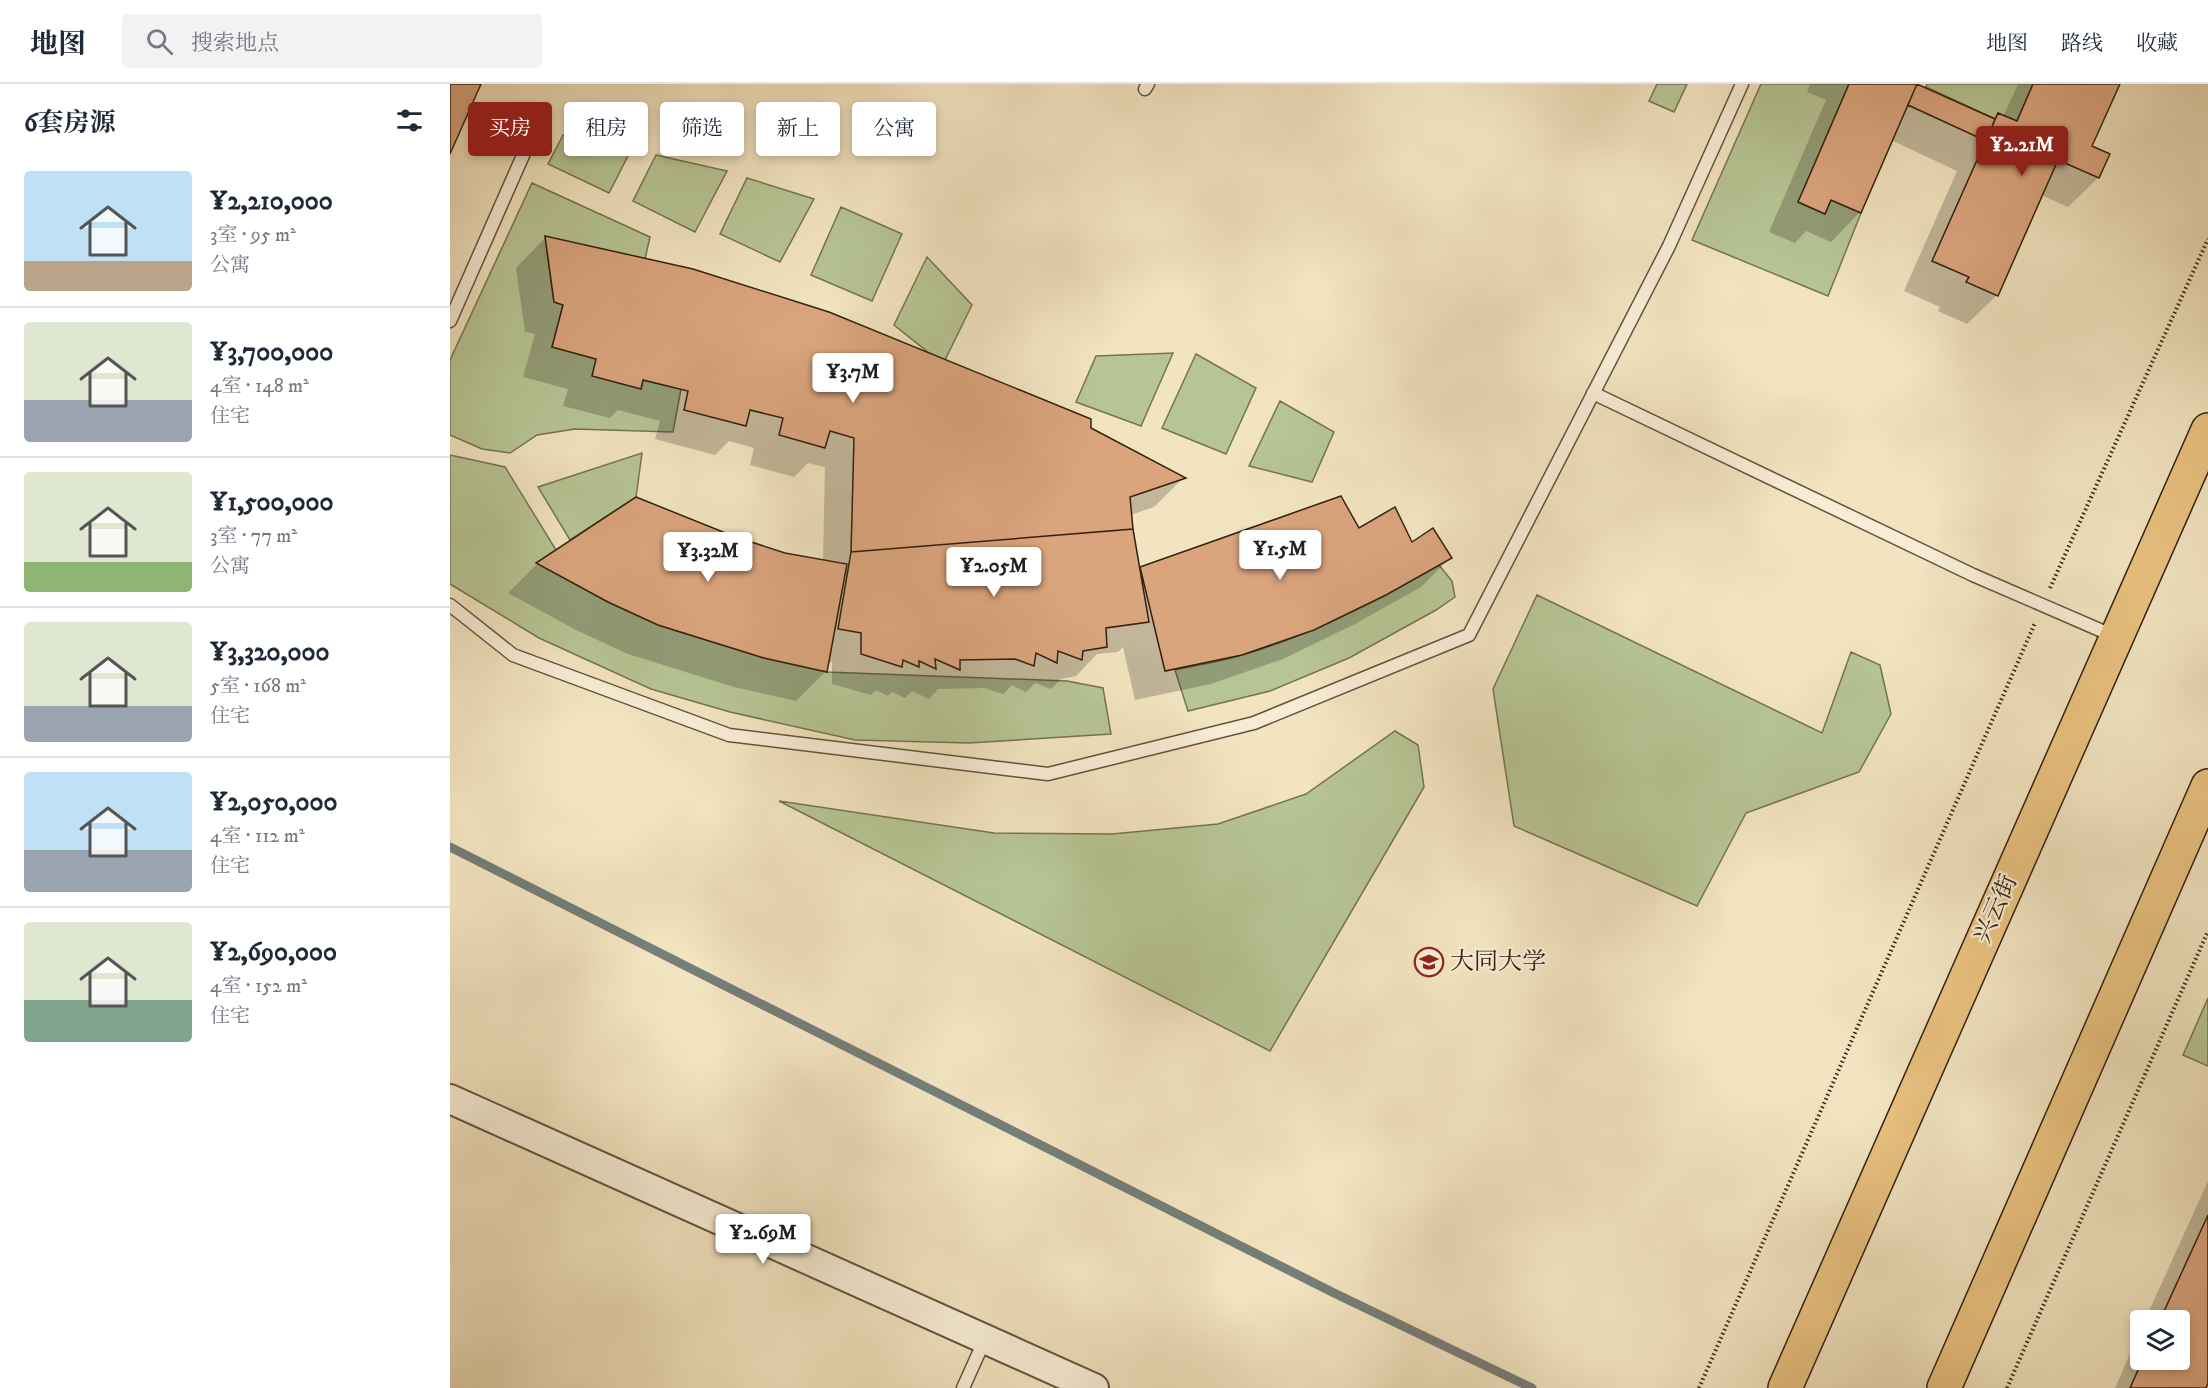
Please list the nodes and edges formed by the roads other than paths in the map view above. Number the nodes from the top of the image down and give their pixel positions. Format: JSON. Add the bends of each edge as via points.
{"nodes":[{"id":1,"x":1742,"y":84,"type":"edge"},
{"id":2,"x":523,"y":156,"type":"edge"},
{"id":3,"x":450,"y":321,"type":"edge"},
{"id":4,"x":1593,"y":393,"type":"junction"},
{"id":5,"x":2208,"y":430,"type":"edge"},
{"id":6,"x":450,"y":605,"type":"edge"},
{"id":7,"x":2117,"y":637,"type":"junction"},
{"id":8,"x":2208,"y":786,"type":"edge"},
{"id":9,"x":450,"y":1099,"type":"edge"},
{"id":10,"x":985,"y":1339,"type":"junction"},
{"id":11,"x":963,"y":1388,"type":"edge"},
{"id":12,"x":1094,"y":1388,"type":"edge"},
{"id":13,"x":1785,"y":1388,"type":"edge"},
{"id":14,"x":1944,"y":1388,"type":"edge"}],
"edges":[{"from":1,"to":4,"type":"lane","via":[[1669,246]]},
{"from":2,"to":3,"type":"lane"},
{"from":4,"to":6,"type":"lane","via":[[1469,635],[1254,723],[1048,774],[729,735],[513,655]]},
{"from":4,"to":7,"type":"lane","via":[[1963,571]]},
{"from":5,"to":7,"type":"main road","name":"兴云街"},
{"from":7,"to":13,"type":"main road","name":"兴云街"},
{"from":8,"to":14,"type":"main road"},
{"from":9,"to":10,"type":"street"},
{"from":10,"to":11,"type":"lane"},
{"from":10,"to":12,"type":"street"}]}
